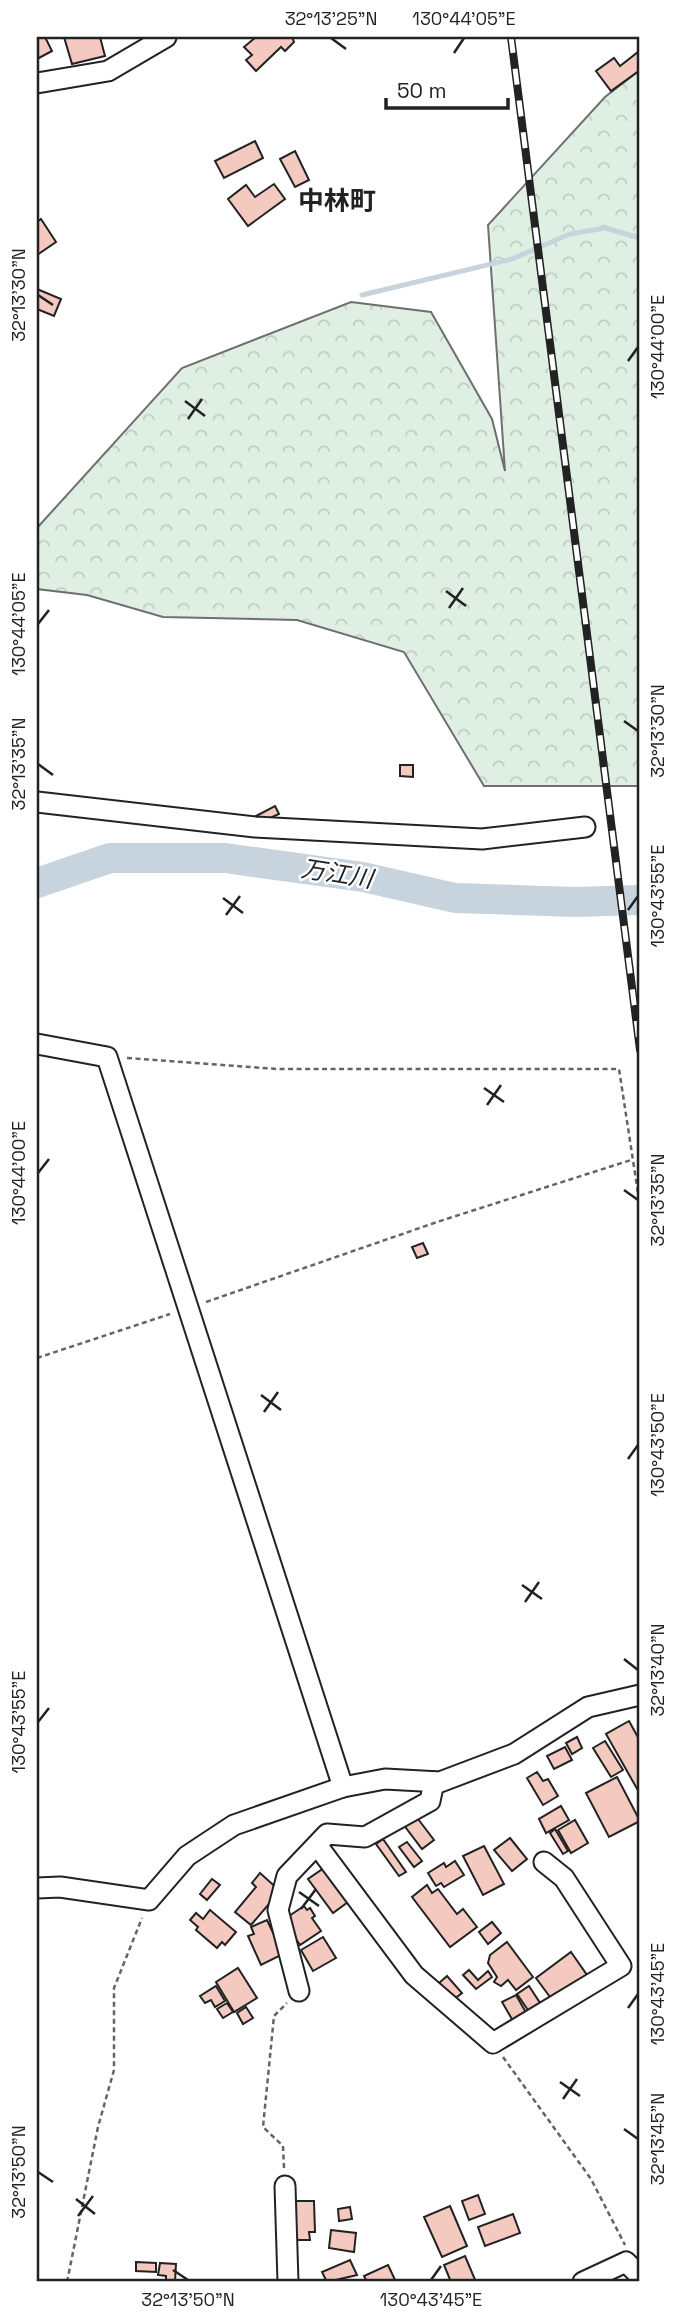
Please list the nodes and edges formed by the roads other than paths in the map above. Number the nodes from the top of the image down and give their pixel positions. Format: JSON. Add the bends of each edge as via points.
{"nodes":[{"id":1,"x":166,"y":37,"type":"edge"},
{"id":2,"x":37,"y":83,"type":"edge"},
{"id":3,"x":37,"y":802,"type":"edge"},
{"id":4,"x":585,"y":827,"type":"dead end"},
{"id":5,"x":37,"y":1044,"type":"edge"},
{"id":6,"x":640,"y":1695,"type":"edge"},
{"id":7,"x":434,"y":1782,"type":"junction"},
{"id":8,"x":343,"y":1787,"type":"junction"},
{"id":9,"x":317,"y":1845,"type":"junction"},
{"id":10,"x":544,"y":1862,"type":"dead end"},
{"id":11,"x":37,"y":1888,"type":"edge"},
{"id":12,"x":299,"y":1991,"type":"road end"},
{"id":13,"x":285,"y":2186,"type":"road end"},
{"id":14,"x":640,"y":2276,"type":"edge"},
{"id":15,"x":288,"y":2282,"type":"edge"},
{"id":16,"x":583,"y":2282,"type":"edge"}],
"edges":[{"from":1,"to":2,"type":"street","via":[[108,71]]},
{"from":3,"to":4,"type":"street","via":[[255,827],[482,839]]},
{"from":5,"to":8,"type":"street","via":[[107,1057]]},
{"from":6,"to":7,"type":"street","via":[[588,1707],[514,1754]]},
{"from":7,"to":8,"type":"street","via":[[385,1780]]},
{"from":7,"to":9,"type":"street","via":[[430,1801],[365,1837],[327,1834]]},
{"from":8,"to":11,"type":"street","via":[[234,1825],[187,1856],[149,1900],[60,1886]]},
{"from":9,"to":10,"type":"street","via":[[414,1975],[493,2043],[621,1966],[564,1878]]},
{"from":9,"to":12,"type":"street","via":[[287,1876],[278,1910]]},
{"from":13,"to":15,"type":"street"},
{"from":14,"to":16,"type":"street","via":[[626,2262]]}]}
